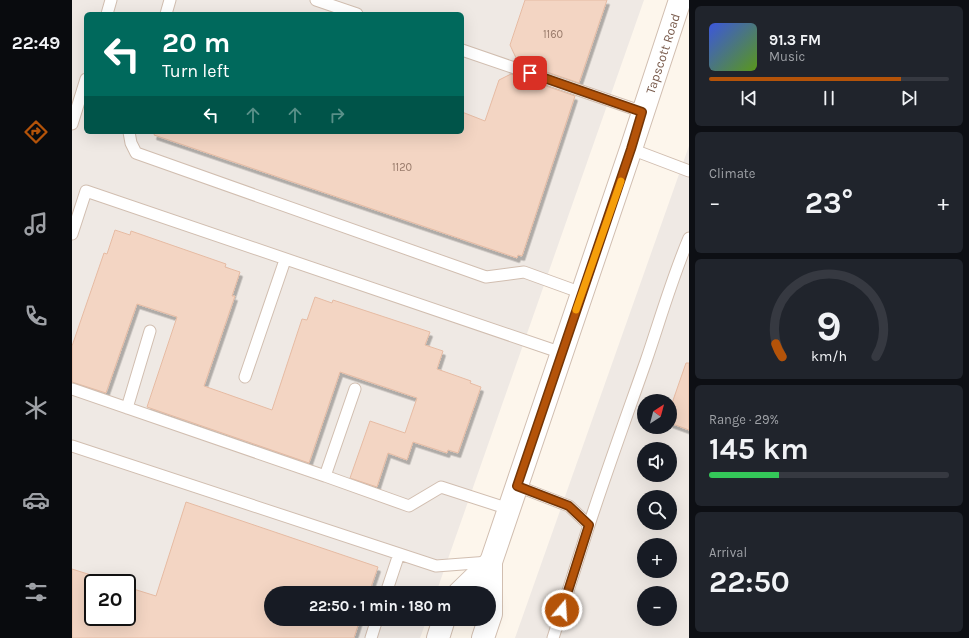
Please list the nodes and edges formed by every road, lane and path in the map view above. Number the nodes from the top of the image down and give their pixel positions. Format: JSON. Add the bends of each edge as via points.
{"nodes":[{"id":1,"x":111,"y":0,"type":"edge"},
{"id":2,"x":170,"y":0,"type":"edge"},
{"id":3,"x":316,"y":0,"type":"edge"},
{"id":4,"x":680,"y":0,"type":"edge"},
{"id":5,"x":108,"y":12,"type":"edge"},
{"id":6,"x":167,"y":12,"type":"edge"},
{"id":7,"x":351,"y":12,"type":"edge"},
{"id":8,"x":464,"y":51,"type":"edge"},
{"id":9,"x":84,"y":85,"type":"edge"},
{"id":10,"x":642,"y":112,"type":"junction"},
{"id":11,"x":72,"y":124,"type":"edge"},
{"id":12,"x":129,"y":134,"type":"edge"},
{"id":13,"x":631,"y":149,"type":"junction"},
{"id":14,"x":689,"y":171,"type":"edge"},
{"id":15,"x":72,"y":234,"type":"edge"},
{"id":16,"x":689,"y":238,"type":"edge"},
{"id":17,"x":286,"y":260,"type":"junction"},
{"id":18,"x":582,"y":293,"type":"junction"},
{"id":19,"x":150,"y":331,"type":"dead end"},
{"id":20,"x":562,"y":353,"type":"junction"},
{"id":21,"x":245,"y":377,"type":"dead end"},
{"id":22,"x":72,"y":389,"type":"edge"},
{"id":23,"x":355,"y":389,"type":"dead end"},
{"id":24,"x":127,"y":408,"type":"junction"},
{"id":25,"x":72,"y":446,"type":"edge"},
{"id":26,"x":325,"y":476,"type":"junction"},
{"id":27,"x":517,"y":486,"type":"junction"},
{"id":28,"x":509,"y":509,"type":"junction"},
{"id":29,"x":589,"y":525,"type":"junction"},
{"id":30,"x":399,"y":554,"type":"junction"},
{"id":31,"x":491,"y":562,"type":"junction"},
{"id":32,"x":388,"y":586,"type":"edge"},
{"id":33,"x":466,"y":586,"type":"edge"},
{"id":34,"x":375,"y":626,"type":"edge"},
{"id":35,"x":442,"y":626,"type":"edge"},
{"id":36,"x":371,"y":638,"type":"edge"},
{"id":37,"x":438,"y":638,"type":"edge"},
{"id":38,"x":483,"y":638,"type":"edge"},
{"id":39,"x":553,"y":638,"type":"edge"}],
"edges":[{"from":1,"to":5,"type":"lane"},
{"from":2,"to":6,"type":"lane"},
{"from":3,"to":7,"type":"lane"},
{"from":4,"to":10,"type":"street","name":"Tapscott Road"},
{"from":8,"to":10,"type":"lane"},
{"from":9,"to":11,"type":"lane"},
{"from":10,"to":13,"type":"street","name":"Tapscott Road"},
{"from":12,"to":18,"type":"lane","via":[[130,143],[136,153],[486,277],[524,272]]},
{"from":13,"to":14,"type":"lane"},
{"from":13,"to":18,"type":"street","name":"Tapscott Road"},
{"from":15,"to":17,"type":"lane","via":[[86,191]]},
{"from":16,"to":29,"type":"lane"},
{"from":17,"to":20,"type":"lane"},
{"from":17,"to":21,"type":"lane"},
{"from":18,"to":20,"type":"street","name":"Tapscott Road"},
{"from":19,"to":24,"type":"lane"},
{"from":20,"to":27,"type":"street","name":"Tapscott Road"},
{"from":22,"to":24,"type":"lane"},
{"from":23,"to":26,"type":"lane"},
{"from":24,"to":26,"type":"lane"},
{"from":25,"to":30,"type":"lane"},
{"from":26,"to":28,"type":"lane","via":[[409,506],[441,487]]},
{"from":27,"to":28,"type":"street","name":"Tapscott Road"},
{"from":27,"to":29,"type":"lane","via":[[569,506]]},
{"from":28,"to":31,"type":"street","name":"Tapscott Road"},
{"from":29,"to":39,"type":"lane"},
{"from":30,"to":31,"type":"lane","via":[[436,566]]},
{"from":30,"to":32,"type":"lane"},
{"from":31,"to":33,"type":"street","name":"Tapscott Road"},
{"from":31,"to":38,"type":"street","name":"Tapscott Road","via":[[491,614]]},
{"from":34,"to":36,"type":"lane"},
{"from":35,"to":37,"type":"street"}]}
